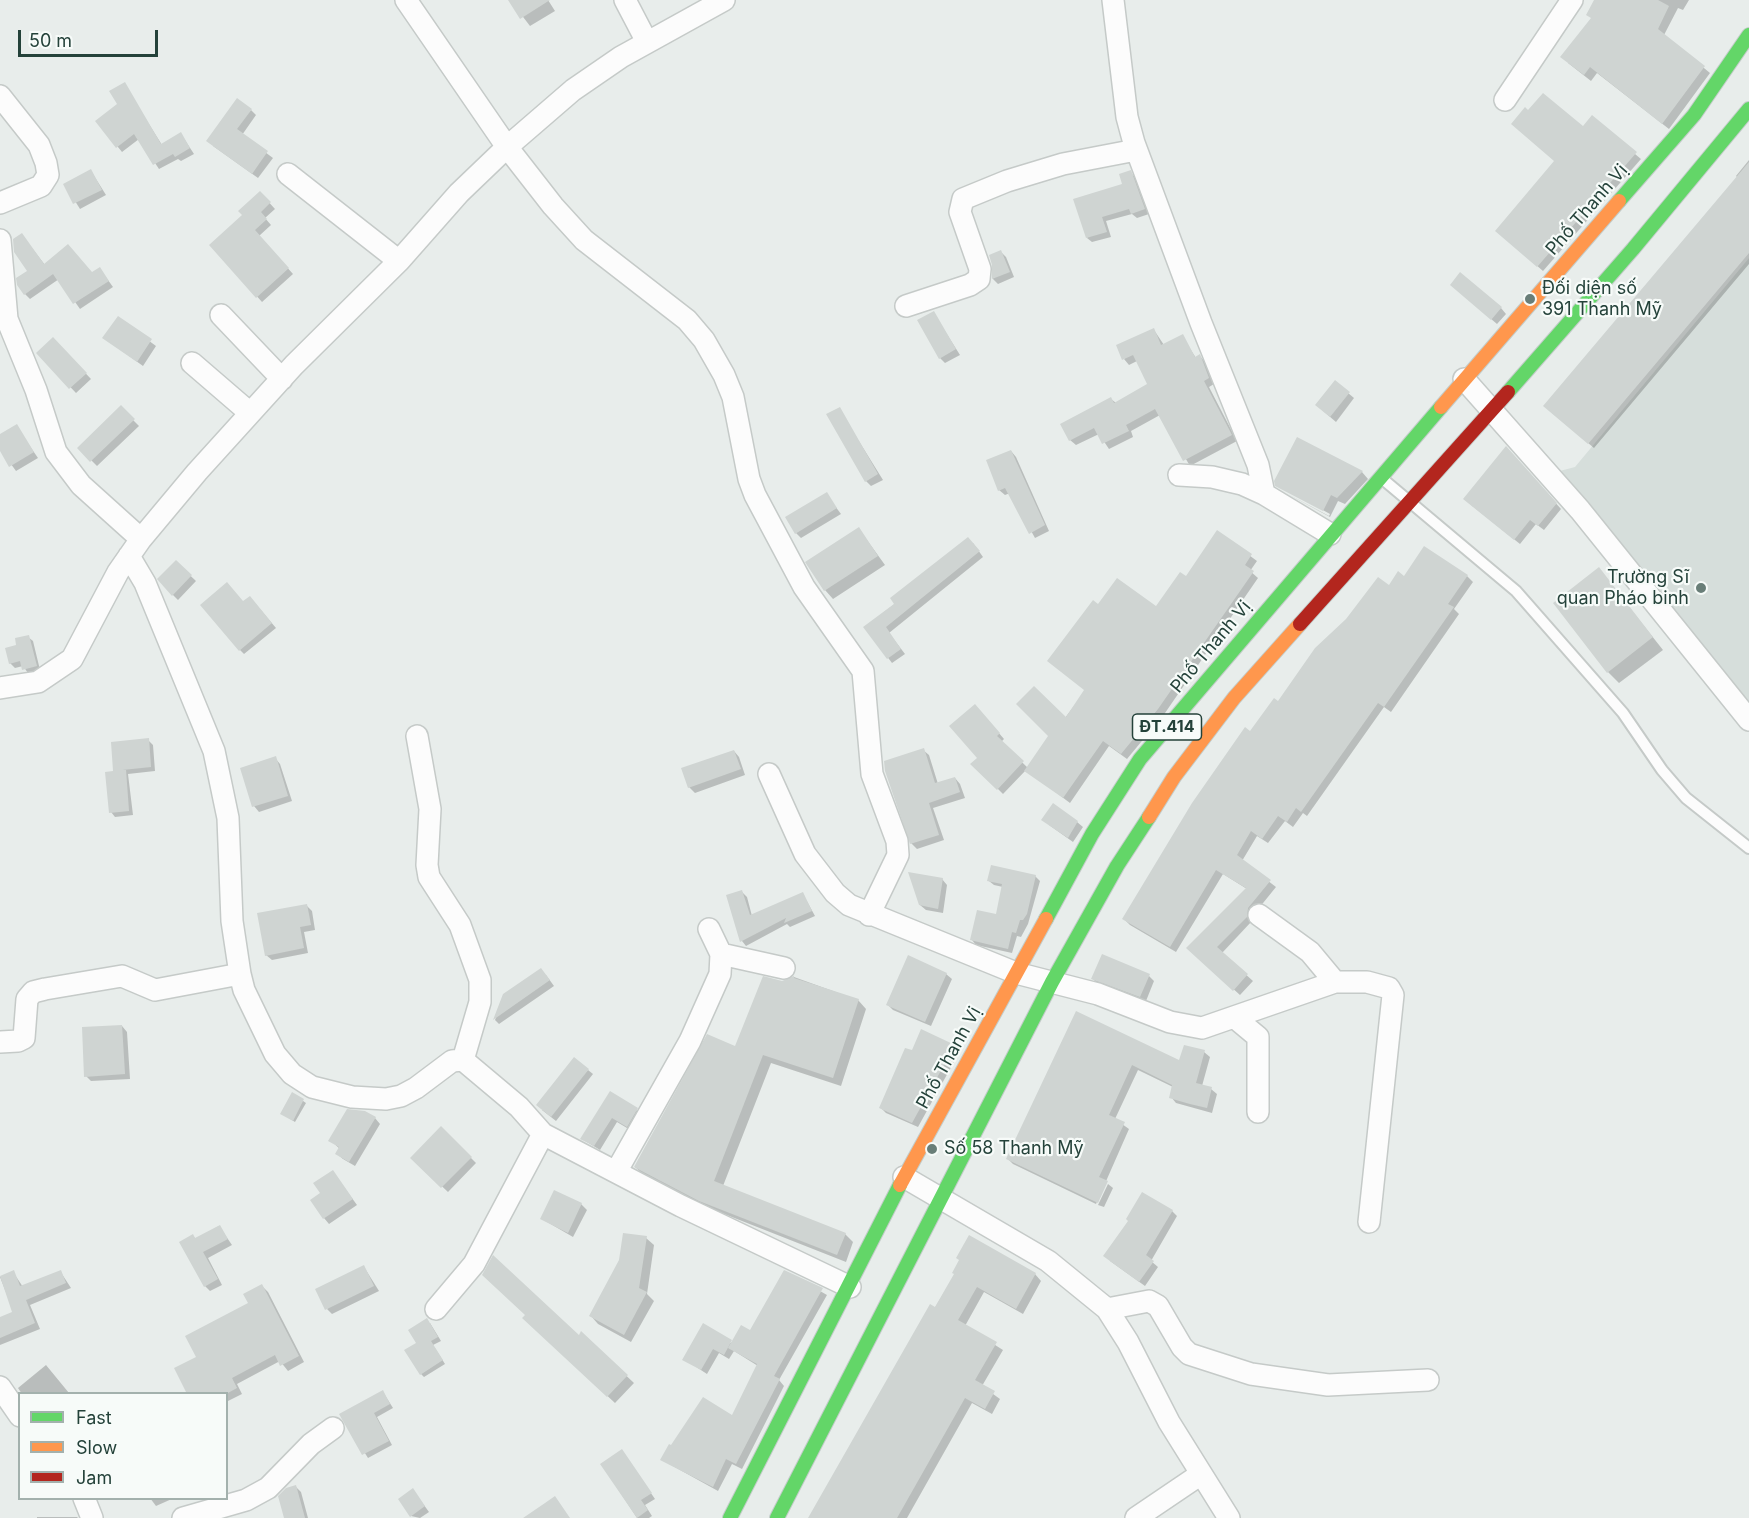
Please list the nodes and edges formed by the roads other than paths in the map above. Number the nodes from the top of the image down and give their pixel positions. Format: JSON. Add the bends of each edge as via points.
{"nodes":[{"id":1,"x":406,"y":0,"type":"edge"},
{"id":2,"x":625,"y":0,"type":"edge"},
{"id":3,"x":724,"y":0,"type":"edge"},
{"id":4,"x":1113,"y":0,"type":"edge"},
{"id":5,"x":1572,"y":0,"type":"edge"},
{"id":6,"x":1749,"y":35,"type":"edge"},
{"id":7,"x":647,"y":42,"type":"junction"},
{"id":8,"x":0,"y":96,"type":"edge"},
{"id":9,"x":1505,"y":100,"type":"dead end"},
{"id":10,"x":1749,"y":109,"type":"edge"},
{"id":11,"x":507,"y":147,"type":"junction"},
{"id":12,"x":1136,"y":150,"type":"junction"},
{"id":13,"x":288,"y":174,"type":"dead end"},
{"id":14,"x":0,"y":203,"type":"edge"},
{"id":15,"x":0,"y":240,"type":"edge"},
{"id":16,"x":399,"y":261,"type":"junction"},
{"id":17,"x":906,"y":306,"type":"dead end"},
{"id":18,"x":221,"y":315,"type":"dead end"},
{"id":19,"x":192,"y":363,"type":"dead end"},
{"id":20,"x":282,"y":379,"type":"junction"},
{"id":21,"x":1464,"y":379,"type":"junction"},
{"id":22,"x":1491,"y":409,"type":"junction"},
{"id":23,"x":250,"y":413,"type":"junction"},
{"id":24,"x":1179,"y":475,"type":"dead end"},
{"id":25,"x":1382,"y":478,"type":"junction"},
{"id":26,"x":1264,"y":494,"type":"junction"},
{"id":27,"x":1412,"y":502,"type":"junction"},
{"id":28,"x":1330,"y":534,"type":"junction"},
{"id":29,"x":141,"y":538,"type":"junction"},
{"id":30,"x":129,"y":556,"type":"junction"},
{"id":31,"x":0,"y":688,"type":"edge"},
{"id":32,"x":1749,"y":720,"type":"edge"},
{"id":33,"x":417,"y":736,"type":"dead end"},
{"id":34,"x":769,"y":774,"type":"dead end"},
{"id":35,"x":1749,"y":848,"type":"edge"},
{"id":36,"x":868,"y":915,"type":"junction"},
{"id":37,"x":1259,"y":915,"type":"dead end"},
{"id":38,"x":709,"y":929,"type":"dead end"},
{"id":39,"x":721,"y":954,"type":"junction"},
{"id":40,"x":784,"y":968,"type":"dead end"},
{"id":41,"x":1017,"y":973,"type":"junction"},
{"id":42,"x":240,"y":974,"type":"junction"},
{"id":43,"x":1335,"y":981,"type":"junction"},
{"id":44,"x":1052,"y":982,"type":"junction"},
{"id":45,"x":1234,"y":1017,"type":"junction"},
{"id":46,"x":0,"y":1042,"type":"edge"},
{"id":47,"x":463,"y":1060,"type":"junction"},
{"id":48,"x":1258,"y":1112,"type":"dead end"},
{"id":49,"x":543,"y":1134,"type":"junction"},
{"id":50,"x":616,"y":1172,"type":"junction"},
{"id":51,"x":904,"y":1178,"type":"junction"},
{"id":52,"x":940,"y":1198,"type":"junction"},
{"id":53,"x":1369,"y":1222,"type":"dead end"},
{"id":54,"x":850,"y":1287,"type":"junction"},
{"id":55,"x":436,"y":1309,"type":"dead end"},
{"id":56,"x":1107,"y":1309,"type":"junction"},
{"id":57,"x":1428,"y":1380,"type":"dead end"},
{"id":58,"x":0,"y":1387,"type":"edge"},
{"id":59,"x":18,"y":1413,"type":"edge"},
{"id":60,"x":333,"y":1428,"type":"dead end"},
{"id":61,"x":1201,"y":1474,"type":"junction"},
{"id":62,"x":85,"y":1500,"type":"edge"},
{"id":63,"x":92,"y":1518,"type":"edge"},
{"id":64,"x":183,"y":1518,"type":"edge"},
{"id":65,"x":730,"y":1518,"type":"edge"},
{"id":66,"x":777,"y":1518,"type":"edge"},
{"id":67,"x":1136,"y":1518,"type":"edge"},
{"id":68,"x":1229,"y":1518,"type":"edge"}],
"edges":[{"from":1,"to":11,"type":"street"},
{"from":2,"to":7,"type":"street"},
{"from":3,"to":7,"type":"street"},
{"from":4,"to":12,"type":"street","via":[[1127,117]]},
{"from":5,"to":9,"type":"street"},
{"from":6,"to":21,"type":"main road","name":"Phố Thanh Vị","number":"ĐT.414","via":[[1694,115]]},
{"from":7,"to":11,"type":"street","via":[[573,90]]},
{"from":8,"to":14,"type":"street","via":[[39,145],[48,175],[41,186]]},
{"from":10,"to":22,"type":"main road","via":[[1633,249]]},
{"from":11,"to":16,"type":"street","via":[[459,193]]},
{"from":11,"to":36,"type":"street","via":[[584,240],[668,304],[704,340],[733,397],[755,495],[804,587],[863,671],[872,774],[897,841],[893,868]]},
{"from":12,"to":17,"type":"street","via":[[1063,164],[963,199],[960,212],[980,279]]},
{"from":12,"to":26,"type":"street","via":[[1258,465]]},
{"from":13,"to":16,"type":"street"},
{"from":15,"to":29,"type":"street","via":[[7,319],[56,452],[81,485]]},
{"from":16,"to":20,"type":"street"},
{"from":18,"to":20,"type":"street"},
{"from":19,"to":23,"type":"street"},
{"from":20,"to":23,"type":"street"},
{"from":21,"to":22,"type":"street"},
{"from":21,"to":25,"type":"main road","name":"Phố Thanh Vị","number":"ĐT.414"},
{"from":22,"to":27,"type":"main road"},
{"from":22,"to":32,"type":"street","via":[[1580,510]]},
{"from":23,"to":29,"type":"street"},
{"from":24,"to":26,"type":"street","via":[[1212,477]]},
{"from":25,"to":27,"type":"lane"},
{"from":25,"to":28,"type":"main road","name":"Phố Thanh Vị","number":"ĐT.414"},
{"from":26,"to":28,"type":"street"},
{"from":27,"to":35,"type":"lane","via":[[1516,591],[1623,713],[1686,798]]},
{"from":27,"to":44,"type":"main road","via":[[1234,698],[1174,777],[1117,866]]},
{"from":28,"to":41,"type":"main road","name":"Phố Thanh Vị","number":"ĐT.414","via":[[1140,759],[1092,834]]},
{"from":29,"to":30,"type":"street"},
{"from":30,"to":31,"type":"street","via":[[72,659],[38,682]]},
{"from":30,"to":42,"type":"street","via":[[145,583],[214,751],[228,818],[232,921]]},
{"from":33,"to":47,"type":"street","via":[[430,809],[429,877],[460,925],[480,980],[480,1002]]},
{"from":34,"to":36,"type":"street","via":[[805,854],[835,893]]},
{"from":36,"to":41,"type":"street"},
{"from":37,"to":43,"type":"street","via":[[1310,952]]},
{"from":38,"to":39,"type":"street"},
{"from":39,"to":40,"type":"street"},
{"from":39,"to":50,"type":"street","via":[[720,974],[694,1033]]},
{"from":41,"to":44,"type":"street"},
{"from":41,"to":51,"type":"main road","name":"Phố Thanh Vị","number":"ĐT.414"},
{"from":42,"to":46,"type":"street","via":[[155,990],[122,976],[33,992],[27,999],[24,1038]]},
{"from":42,"to":47,"type":"street","via":[[274,1054],[299,1079],[324,1092],[369,1099],[401,1096],[452,1061]]},
{"from":43,"to":45,"type":"street"},
{"from":43,"to":53,"type":"street","via":[[1367,982],[1389,988],[1393,995]]},
{"from":44,"to":45,"type":"street","via":[[1098,994],[1170,1022],[1202,1028]]},
{"from":44,"to":52,"type":"main road"},
{"from":45,"to":48,"type":"street","via":[[1258,1037]]},
{"from":47,"to":49,"type":"street","via":[[519,1107]]},
{"from":49,"to":50,"type":"street"},
{"from":49,"to":55,"type":"street","via":[[474,1264]]},
{"from":50,"to":54,"type":"street"},
{"from":51,"to":52,"type":"street"},
{"from":51,"to":54,"type":"main road","name":"Phố Thanh Vị","number":"ĐT.414"},
{"from":52,"to":56,"type":"street","via":[[1048,1261]]},
{"from":52,"to":66,"type":"main road"},
{"from":54,"to":65,"type":"main road","name":"Phố Thanh Vị","number":"ĐT.414"},
{"from":56,"to":57,"type":"street","via":[[1149,1301],[1158,1306],[1189,1354],[1251,1374],[1328,1386]]},
{"from":56,"to":61,"type":"street"},
{"from":58,"to":59,"type":"street"},
{"from":60,"to":64,"type":"street","via":[[311,1444],[268,1488],[246,1500]]},
{"from":61,"to":67,"type":"street"},
{"from":61,"to":68,"type":"street"},
{"from":62,"to":63,"type":"street"}]}
